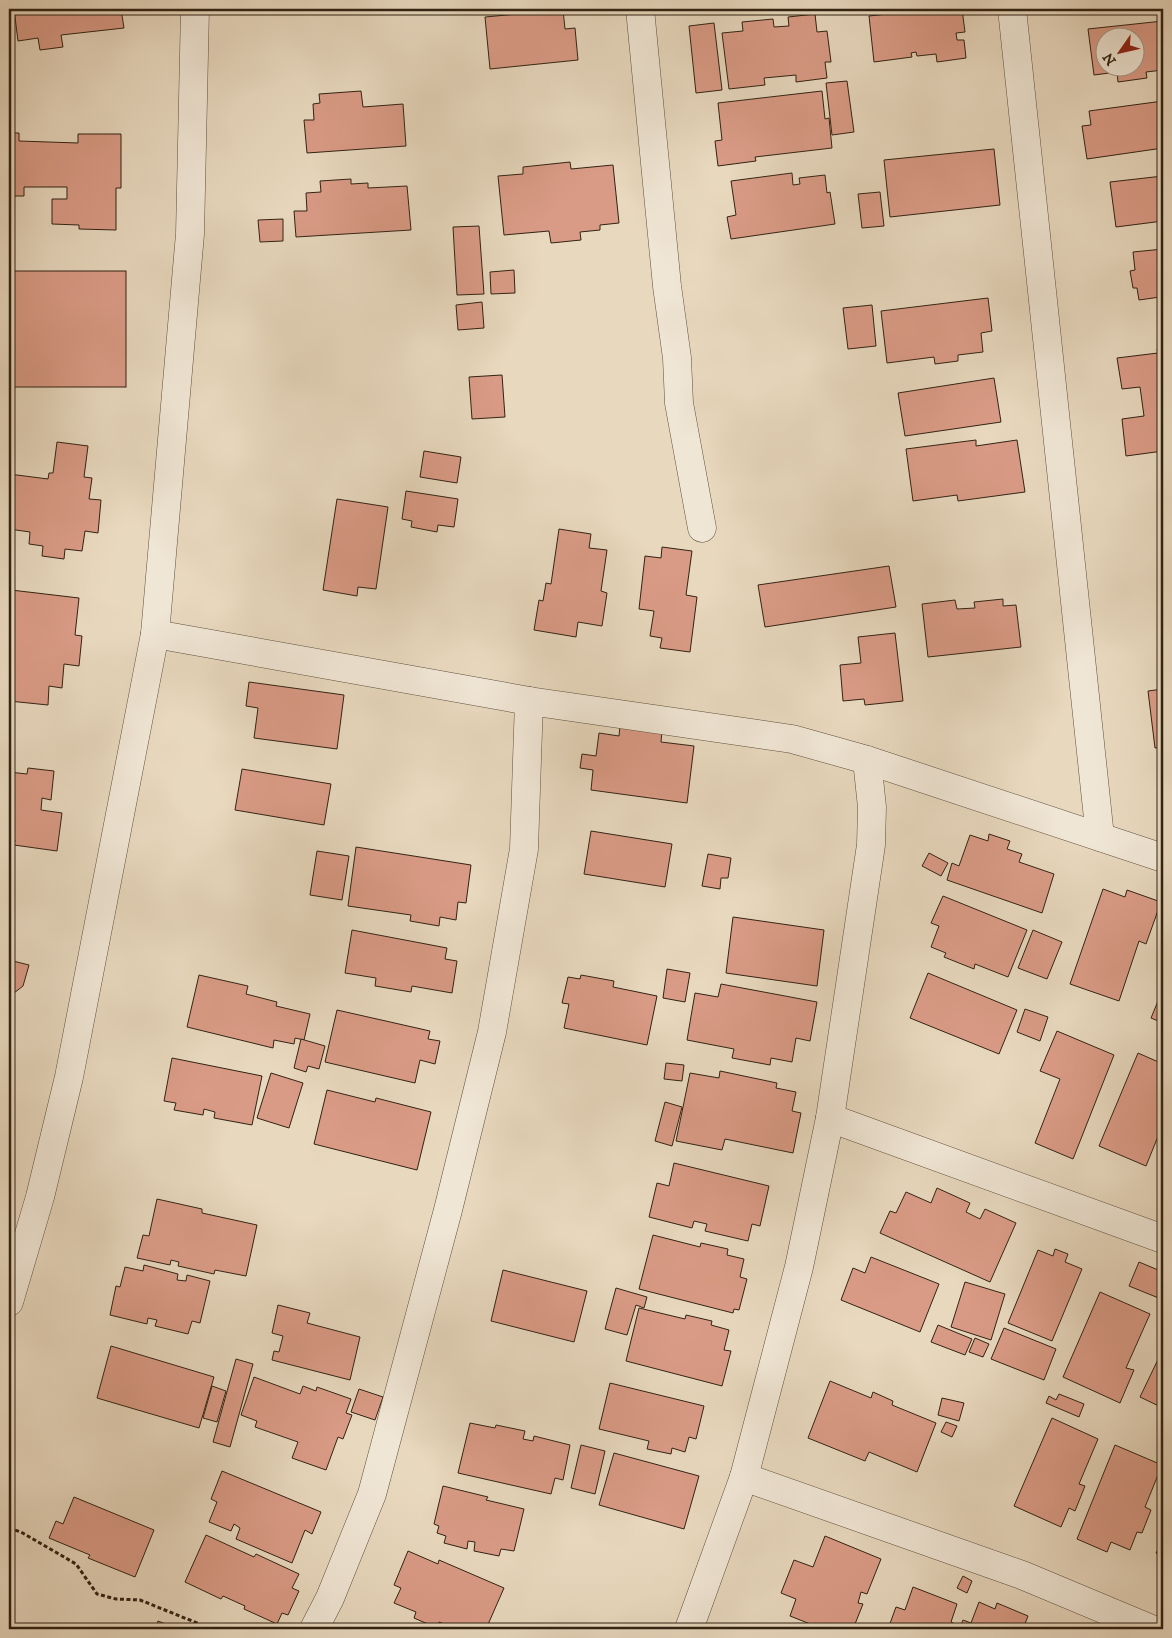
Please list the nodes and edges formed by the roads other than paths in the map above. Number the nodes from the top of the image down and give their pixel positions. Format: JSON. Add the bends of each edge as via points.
{"nodes":[{"id":1,"x":195,"y":9,"type":"edge"},
{"id":2,"x":640,"y":9,"type":"edge"},
{"id":3,"x":1012,"y":9,"type":"edge"},
{"id":4,"x":702,"y":528,"type":"dead end"},
{"id":5,"x":155,"y":634,"type":"junction"},
{"id":6,"x":529,"y":702,"type":"junction"},
{"id":7,"x":867,"y":760,"type":"junction"},
{"id":8,"x":1100,"y":837,"type":"junction"},
{"id":9,"x":1163,"y":858,"type":"edge"},
{"id":10,"x":830,"y":1118,"type":"junction"},
{"id":11,"x":1163,"y":1239,"type":"edge"},
{"id":12,"x":9,"y":1302,"type":"edge"},
{"id":13,"x":744,"y":1477,"type":"junction"},
{"id":14,"x":314,"y":1629,"type":"edge"},
{"id":15,"x":689,"y":1629,"type":"edge"},
{"id":16,"x":1151,"y":1629,"type":"edge"}],
"edges":[{"from":1,"to":5,"type":"street","via":[[190,234]]},
{"from":2,"to":4,"type":"street","via":[[679,403]]},
{"from":3,"to":8,"type":"street"},
{"from":5,"to":6,"type":"street"},
{"from":5,"to":12,"type":"street","via":[[69,1077],[40,1197]]},
{"from":6,"to":7,"type":"street","via":[[792,739]]},
{"from":6,"to":14,"type":"street","via":[[524,849],[492,1032],[372,1494]]},
{"from":7,"to":8,"type":"street"},
{"from":7,"to":10,"type":"street","via":[[872,807],[871,845]]},
{"from":8,"to":9,"type":"street"},
{"from":10,"to":11,"type":"street"},
{"from":10,"to":13,"type":"street","via":[[799,1267]]},
{"from":13,"to":15,"type":"street"},
{"from":13,"to":16,"type":"street","via":[[1022,1574]]}]}
